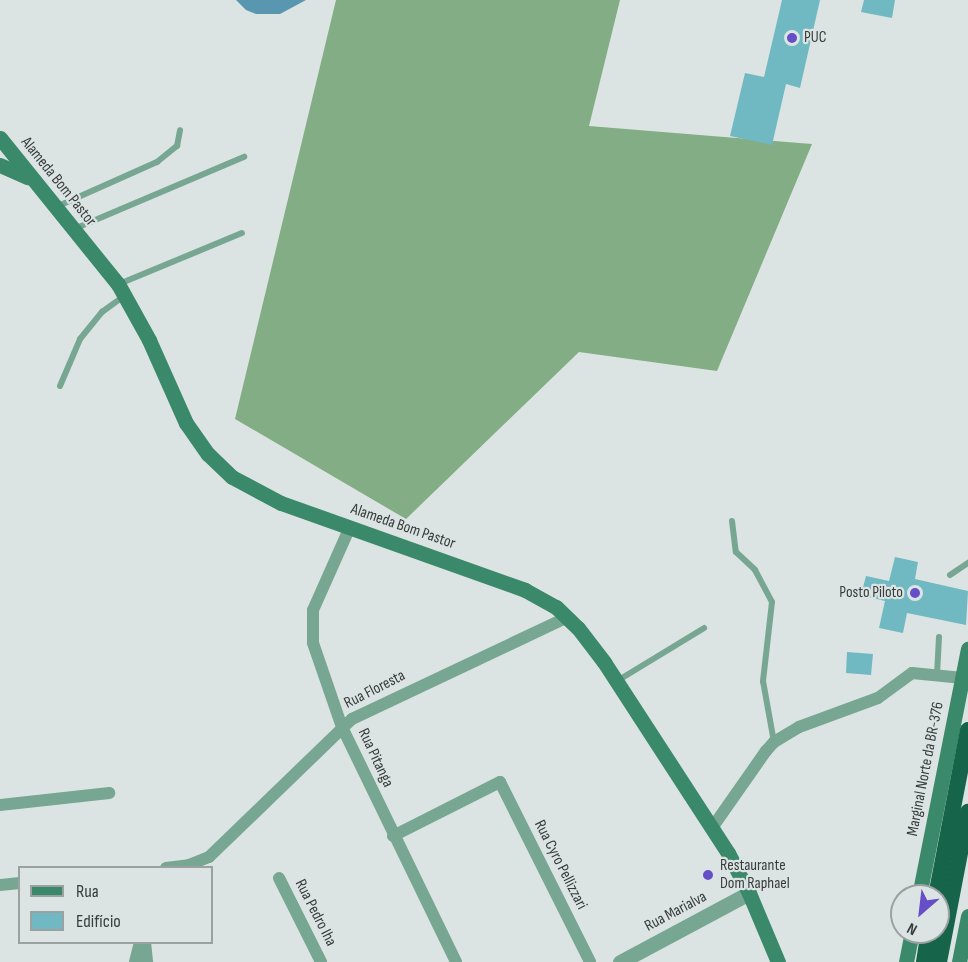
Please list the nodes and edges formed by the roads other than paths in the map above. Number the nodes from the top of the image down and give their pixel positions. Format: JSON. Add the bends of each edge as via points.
{"nodes":[{"id":1,"x":180,"y":130,"type":"dead end"},
{"id":2,"x":0,"y":138,"type":"edge"},
{"id":3,"x":244,"y":158,"type":"dead end"},
{"id":4,"x":0,"y":165,"type":"edge"},
{"id":5,"x":31,"y":179,"type":"junction"},
{"id":6,"x":55,"y":207,"type":"junction"},
{"id":7,"x":73,"y":229,"type":"junction"},
{"id":8,"x":242,"y":233,"type":"dead end"},
{"id":9,"x":122,"y":290,"type":"junction"},
{"id":10,"x":60,"y":386,"type":"dead end"},
{"id":11,"x":732,"y":521,"type":"dead end"},
{"id":12,"x":350,"y":527,"type":"junction"},
{"id":13,"x":968,"y":563,"type":"edge"},
{"id":14,"x":950,"y":575,"type":"dead end"},
{"id":15,"x":568,"y":617,"type":"junction"},
{"id":16,"x":704,"y":628,"type":"dead end"},
{"id":17,"x":939,"y":637,"type":"dead end"},
{"id":18,"x":968,"y":649,"type":"edge"},
{"id":19,"x":937,"y":677,"type":"junction"},
{"id":20,"x":963,"y":678,"type":"junction"},
{"id":21,"x":616,"y":681,"type":"junction"},
{"id":22,"x":342,"y":727,"type":"junction"},
{"id":23,"x":968,"y":730,"type":"edge"},
{"id":24,"x":774,"y":742,"type":"junction"},
{"id":25,"x":109,"y":793,"type":"dead end"},
{"id":26,"x":0,"y":805,"type":"edge"},
{"id":27,"x":968,"y":812,"type":"edge"},
{"id":28,"x":712,"y":828,"type":"junction"},
{"id":29,"x":393,"y":836,"type":"junction"},
{"id":30,"x":178,"y":866,"type":"edge"},
{"id":31,"x":279,"y":878,"type":"dead end"},
{"id":32,"x":18,"y":883,"type":"edge"},
{"id":33,"x":921,"y":884,"type":"edge"},
{"id":34,"x":938,"y":884,"type":"edge"},
{"id":35,"x":0,"y":885,"type":"edge"},
{"id":36,"x":749,"y":893,"type":"junction"},
{"id":37,"x":968,"y":916,"type":"edge"},
{"id":38,"x":140,"y":944,"type":"edge"},
{"id":39,"x":145,"y":944,"type":"edge"},
{"id":40,"x":910,"y":944,"type":"edge"},
{"id":41,"x":927,"y":944,"type":"edge"},
{"id":42,"x":135,"y":962,"type":"edge"},
{"id":43,"x":147,"y":962,"type":"edge"},
{"id":44,"x":321,"y":962,"type":"edge"},
{"id":45,"x":456,"y":962,"type":"edge"},
{"id":46,"x":590,"y":962,"type":"edge"},
{"id":47,"x":620,"y":962,"type":"edge"},
{"id":48,"x":778,"y":962,"type":"edge"},
{"id":49,"x":906,"y":962,"type":"edge"},
{"id":50,"x":924,"y":962,"type":"edge"},
{"id":51,"x":939,"y":962,"type":"edge"},
{"id":52,"x":959,"y":962,"type":"edge"}],
"edges":[{"from":1,"to":6,"type":"lane","via":[[177,146],[157,162]]},
{"from":2,"to":5,"type":"main road","name":"Alameda Bom Pastor"},
{"from":3,"to":7,"type":"lane"},
{"from":4,"to":5,"type":"main road"},
{"from":5,"to":6,"type":"main road","name":"Alameda Bom Pastor"},
{"from":6,"to":7,"type":"main road","name":"Alameda Bom Pastor"},
{"from":7,"to":9,"type":"main road","name":"Alameda Bom Pastor"},
{"from":8,"to":9,"type":"lane"},
{"from":9,"to":10,"type":"lane","via":[[80,339]]},
{"from":9,"to":12,"type":"main road","name":"Alameda Bom Pastor","via":[[149,339],[186,423],[222,468],[267,497]]},
{"from":11,"to":24,"type":"lane","via":[[736,552],[755,570],[772,602],[763,681]]},
{"from":12,"to":15,"type":"main road","name":"Alameda Bom Pastor","via":[[525,590]]},
{"from":12,"to":22,"type":"street","name":"Rua Pitanga","via":[[311,621],[313,643]]},
{"from":13,"to":14,"type":"lane"},
{"from":15,"to":21,"type":"main road","name":"Alameda Bom Pastor"},
{"from":15,"to":22,"type":"street","name":"Rua Floresta","via":[[372,709]]},
{"from":16,"to":21,"type":"lane"},
{"from":17,"to":19,"type":"lane"},
{"from":18,"to":20,"type":"main road","name":"Marginal Norte da BR-376"},
{"from":19,"to":20,"type":"street"},
{"from":19,"to":24,"type":"street","via":[[912,672],[878,698],[814,720]]},
{"from":20,"to":33,"type":"main road","name":"Marginal Norte da BR-376"},
{"from":21,"to":28,"type":"main road","name":"Alameda Bom Pastor"},
{"from":22,"to":29,"type":"street","name":"Rua Pitanga"},
{"from":22,"to":30,"type":"street","name":"Rua Floresta","via":[[209,857]]},
{"from":23,"to":34,"type":"highway"},
{"from":24,"to":28,"type":"street"},
{"from":25,"to":26,"type":"street"},
{"from":27,"to":51,"type":"highway"},
{"from":28,"to":36,"type":"main road","name":"Alameda Bom Pastor"},
{"from":29,"to":45,"type":"street","name":"Rua Pitanga"},
{"from":29,"to":46,"type":"street","name":"Rua Cyro Pellizzari","via":[[500,782]]},
{"from":31,"to":44,"type":"street","name":"Rua Pedro Iha"},
{"from":32,"to":35,"type":"street"},
{"from":36,"to":47,"type":"street","name":"Rua Marialva"},
{"from":36,"to":48,"type":"main road","name":"Alameda Bom Pastor"},
{"from":37,"to":52,"type":"main road"},
{"from":38,"to":42,"type":"street"},
{"from":39,"to":43,"type":"street"},
{"from":40,"to":49,"type":"main road"},
{"from":41,"to":50,"type":"highway"}]}
